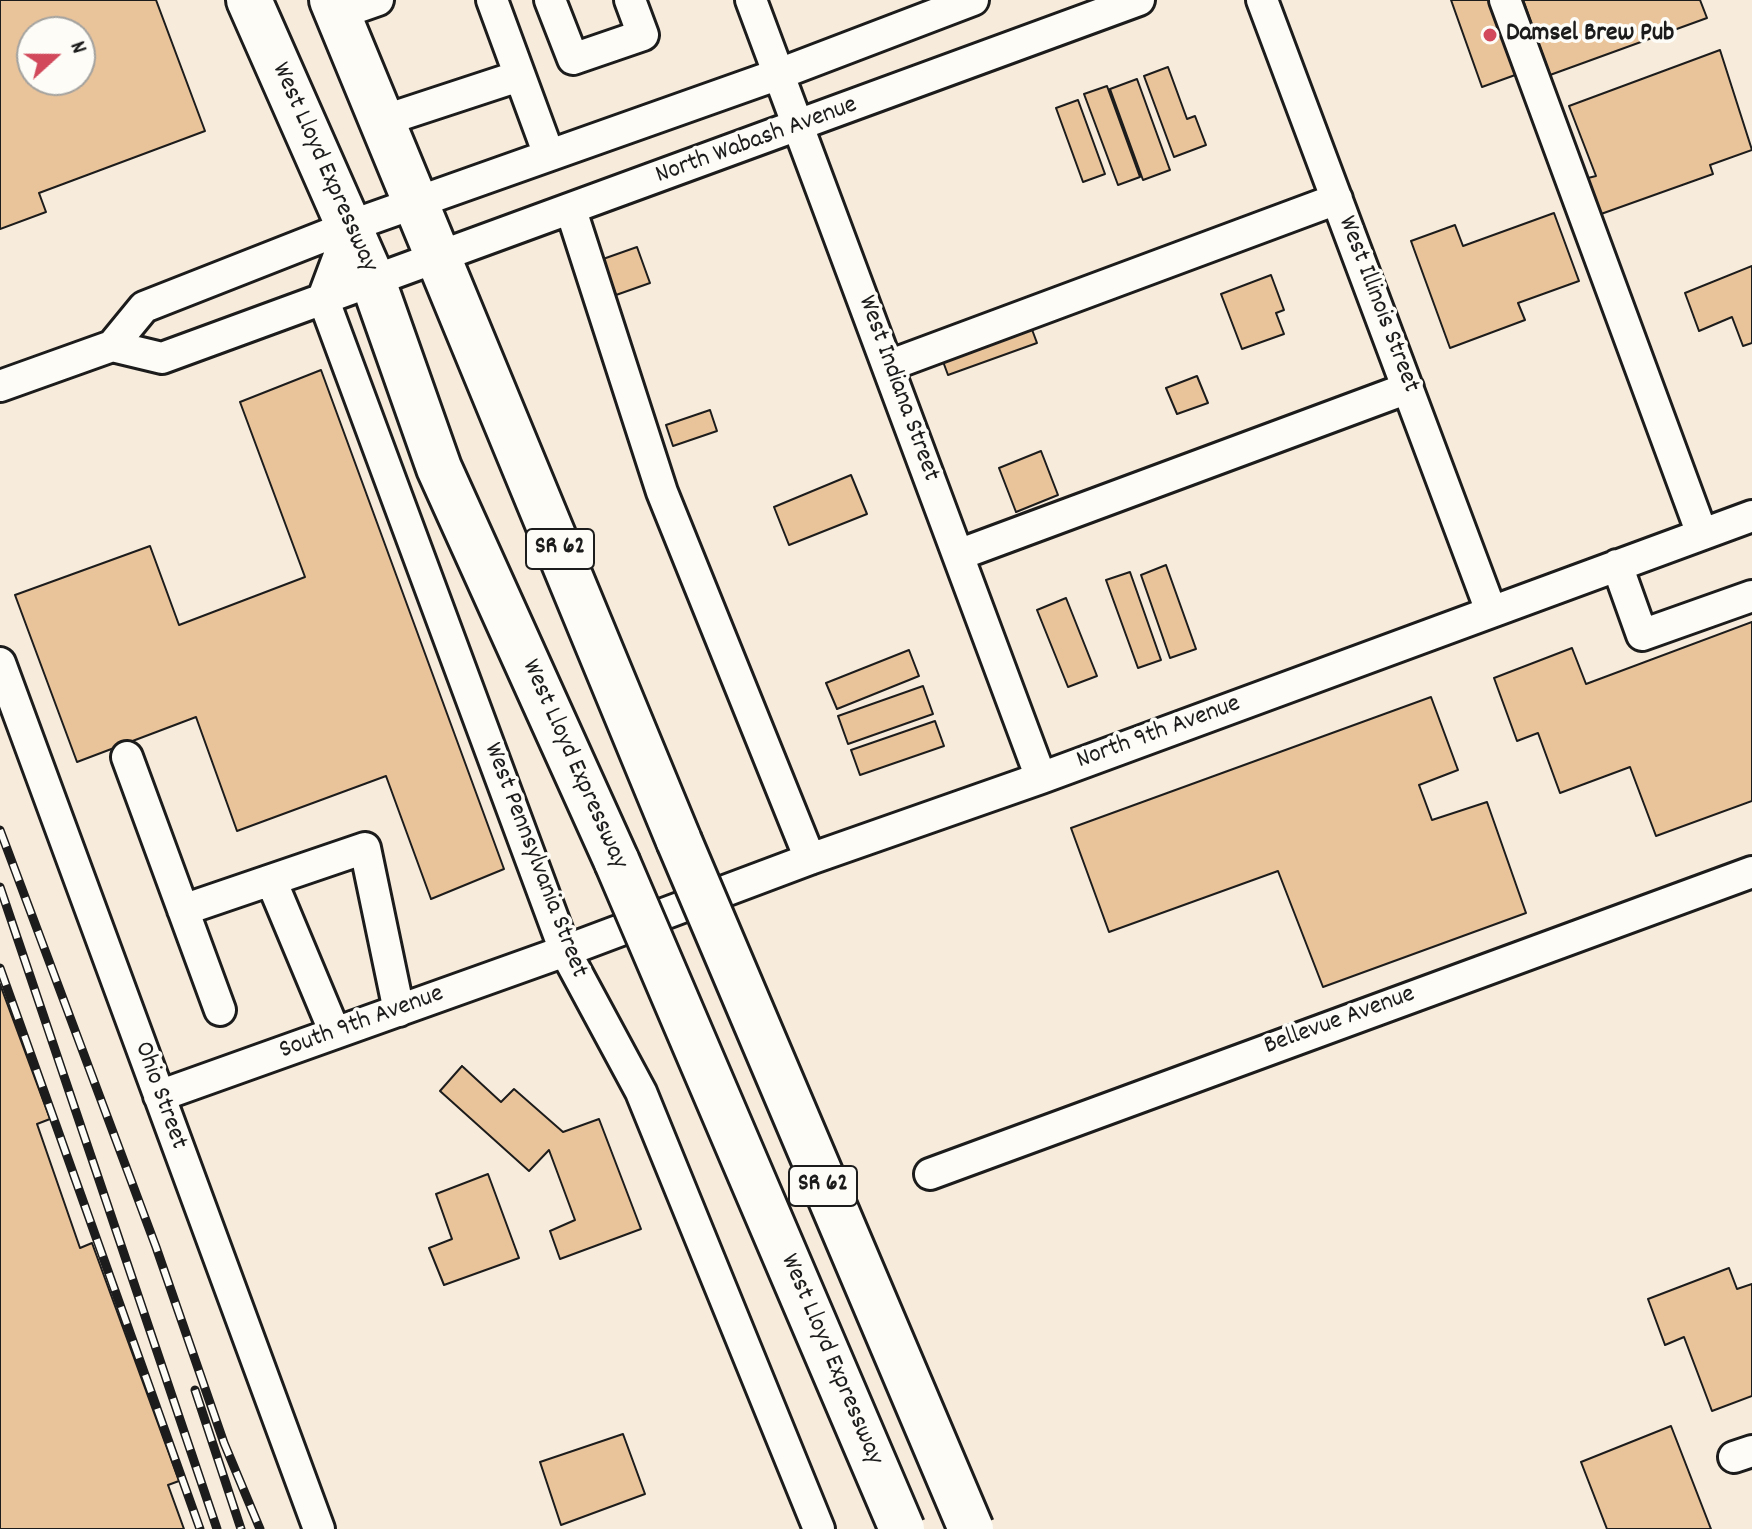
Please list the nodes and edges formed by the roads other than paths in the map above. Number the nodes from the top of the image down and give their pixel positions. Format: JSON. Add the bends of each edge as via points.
{"nodes":[{"id":1,"x":249,"y":0,"type":"edge"},
{"id":2,"x":492,"y":0,"type":"edge"},
{"id":3,"x":550,"y":0,"type":"edge"},
{"id":4,"x":630,"y":0,"type":"edge"},
{"id":5,"x":751,"y":0,"type":"edge"},
{"id":6,"x":973,"y":0,"type":"edge"},
{"id":7,"x":1139,"y":0,"type":"edge"},
{"id":8,"x":1262,"y":0,"type":"edge"},
{"id":9,"x":1505,"y":0,"type":"edge"},
{"id":10,"x":349,"y":5,"type":"edge"},
{"id":11,"x":779,"y":74,"type":"junction"},
{"id":12,"x":519,"y":76,"type":"junction"},
{"id":13,"x":382,"y":121,"type":"junction"},
{"id":14,"x":799,"y":127,"type":"junction"},
{"id":15,"x":549,"y":155,"type":"junction"},
{"id":16,"x":1337,"y":199,"type":"junction"},
{"id":17,"x":417,"y":202,"type":"junction"},
{"id":18,"x":571,"y":210,"type":"junction"},
{"id":19,"x":350,"y":226,"type":"junction"},
{"id":20,"x":439,"y":257,"type":"junction"},
{"id":21,"x":373,"y":281,"type":"junction"},
{"id":22,"x":323,"y":298,"type":"junction"},
{"id":23,"x":112,"y":346,"type":"junction"},
{"id":24,"x":888,"y":366,"type":"junction"},
{"id":25,"x":0,"y":386,"type":"edge"},
{"id":26,"x":1408,"y":388,"type":"junction"},
{"id":27,"x":1752,"y":516,"type":"edge"},
{"id":28,"x":1702,"y":534,"type":"junction"},
{"id":29,"x":958,"y":555,"type":"junction"},
{"id":30,"x":1617,"y":565,"type":"junction"},
{"id":31,"x":1752,"y":596,"type":"edge"},
{"id":32,"x":1491,"y":611,"type":"junction"},
{"id":33,"x":0,"y":663,"type":"edge"},
{"id":34,"x":127,"y":757,"type":"dead end"},
{"id":35,"x":1041,"y":778,"type":"junction"},
{"id":36,"x":810,"y":859,"type":"junction"},
{"id":37,"x":1752,"y":872,"type":"edge"},
{"id":38,"x":271,"y":880,"type":"junction"},
{"id":39,"x":183,"y":910,"type":"junction"},
{"id":40,"x":565,"y":951,"type":"junction"},
{"id":41,"x":220,"y":1010,"type":"dead end"},
{"id":42,"x":399,"y":1011,"type":"junction"},
{"id":43,"x":335,"y":1033,"type":"junction"},
{"id":44,"x":159,"y":1096,"type":"junction"},
{"id":45,"x":930,"y":1174,"type":"dead end"},
{"id":46,"x":319,"y":1529,"type":"edge"},
{"id":47,"x":819,"y":1529,"type":"edge"},
{"id":48,"x":902,"y":1529,"type":"edge"},
{"id":49,"x":971,"y":1529,"type":"edge"}],
"edges":[{"from":1,"to":19,"type":"highway","name":"West Lloyd Expressway","number":"SR 62"},
{"from":2,"to":12,"type":"street"},
{"from":3,"to":4,"type":"street","via":[[573,59],[643,35]]},
{"from":5,"to":11,"type":"street","name":"West Indiana Street"},
{"from":6,"to":11,"type":"street"},
{"from":7,"to":14,"type":"street","name":"North Wabash Avenue"},
{"from":8,"to":16,"type":"street","name":"West Illinois Street"},
{"from":9,"to":28,"type":"street"},
{"from":10,"to":13,"type":"highway","number":"SR 62"},
{"from":11,"to":14,"type":"street","name":"West Indiana Street"},
{"from":11,"to":15,"type":"street"},
{"from":12,"to":13,"type":"street"},
{"from":12,"to":15,"type":"street"},
{"from":13,"to":17,"type":"highway","number":"SR 62"},
{"from":14,"to":18,"type":"street","name":"North Wabash Avenue"},
{"from":14,"to":24,"type":"street","name":"West Indiana Street"},
{"from":15,"to":17,"type":"street"},
{"from":16,"to":24,"type":"street"},
{"from":16,"to":26,"type":"street","name":"West Illinois Street"},
{"from":17,"to":19,"type":"street"},
{"from":17,"to":20,"type":"highway","number":"SR 62"},
{"from":18,"to":20,"type":"street","name":"North Wabash Avenue"},
{"from":18,"to":36,"type":"street","via":[[662,492]]},
{"from":19,"to":21,"type":"highway","name":"West Lloyd Expressway","number":"SR 62"},
{"from":19,"to":22,"type":"street"},
{"from":19,"to":23,"type":"street","via":[[144,307]]},
{"from":20,"to":21,"type":"street","name":"North Wabash Avenue"},
{"from":20,"to":49,"type":"highway","number":"SR 62","bridge":true},
{"from":21,"to":22,"type":"street","name":"North Wabash Avenue"},
{"from":21,"to":48,"type":"highway","name":"West Lloyd Expressway","number":"SR 62","bridge":true,"via":[[439,468],[617,862]]},
{"from":22,"to":23,"type":"street","name":"North Wabash Avenue","via":[[162,358]]},
{"from":22,"to":40,"type":"street","name":"West Pennsylvania Street"},
{"from":23,"to":25,"type":"street"},
{"from":24,"to":29,"type":"street","name":"West Indiana Street"},
{"from":26,"to":29,"type":"street"},
{"from":26,"to":32,"type":"street","name":"West Illinois Street"},
{"from":27,"to":28,"type":"street","name":"North 9th Avenue"},
{"from":28,"to":30,"type":"street","name":"North 9th Avenue"},
{"from":29,"to":35,"type":"street","name":"West Indiana Street"},
{"from":30,"to":31,"type":"street","via":[[1642,635]]},
{"from":30,"to":32,"type":"street","name":"North 9th Avenue"},
{"from":32,"to":35,"type":"street","name":"North 9th Avenue"},
{"from":33,"to":44,"type":"street","name":"Ohio Street"},
{"from":34,"to":39,"type":"street"},
{"from":35,"to":36,"type":"street","name":"North 9th Avenue"},
{"from":36,"to":40,"type":"street","name":"North 9th Avenue"},
{"from":37,"to":45,"type":"street","name":"Bellevue Avenue"},
{"from":38,"to":39,"type":"street"},
{"from":38,"to":42,"type":"street","via":[[365,848]]},
{"from":38,"to":43,"type":"street"},
{"from":39,"to":41,"type":"street"},
{"from":40,"to":42,"type":"street","name":"South 9th Avenue"},
{"from":40,"to":47,"type":"street","name":"West Pennsylvania Street","via":[[641,1092]]},
{"from":42,"to":43,"type":"street","name":"South 9th Avenue"},
{"from":43,"to":44,"type":"street","name":"South 9th Avenue"},
{"from":44,"to":46,"type":"street","name":"Ohio Street"}]}
